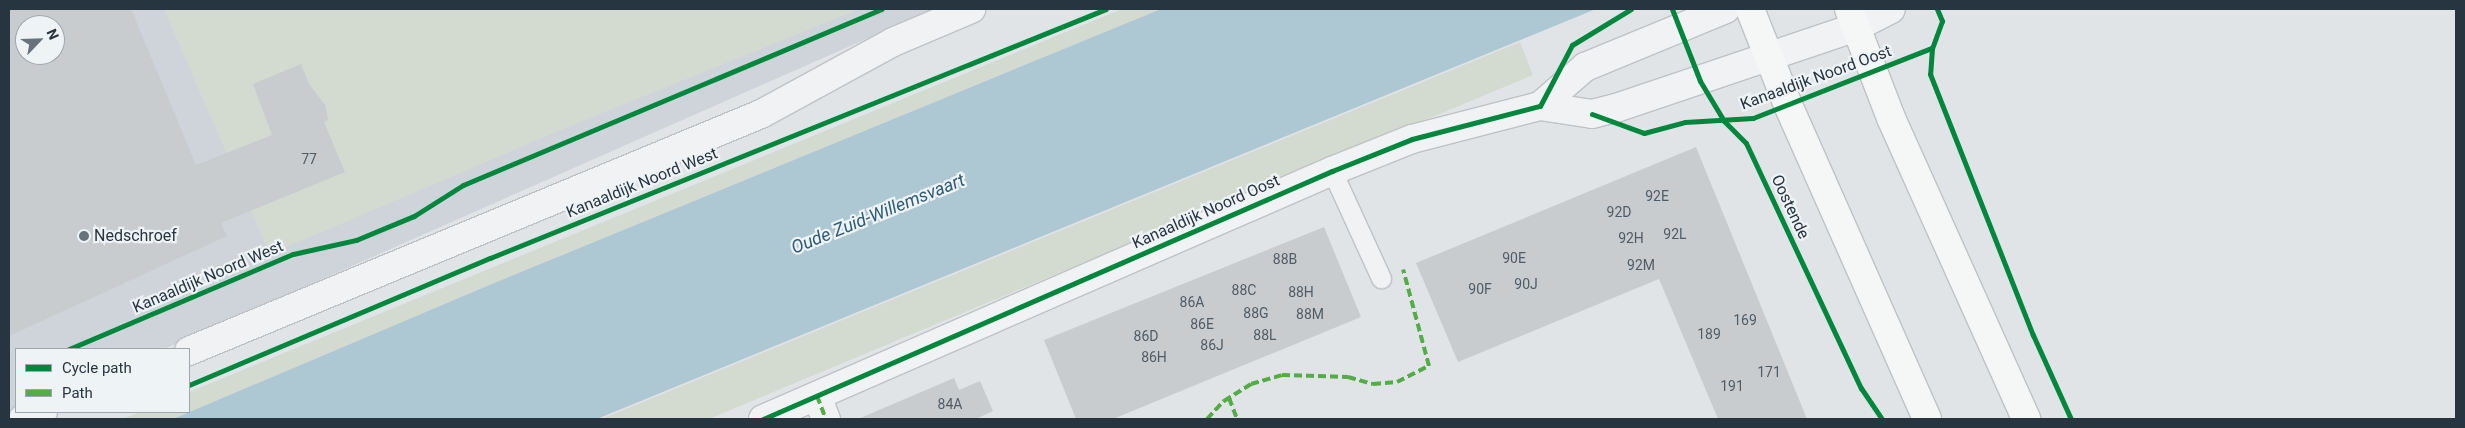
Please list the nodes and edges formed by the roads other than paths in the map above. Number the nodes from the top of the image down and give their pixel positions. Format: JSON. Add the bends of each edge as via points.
{"nodes":[{"id":1,"x":971,"y":9,"type":"edge"},
{"id":2,"x":1726,"y":9,"type":"edge"},
{"id":3,"x":1750,"y":9,"type":"edge"},
{"id":4,"x":1891,"y":9,"type":"edge"},
{"id":5,"x":1852,"y":18,"type":"edge"},
{"id":6,"x":1769,"y":58,"type":"junction"},
{"id":7,"x":1540,"y":106,"type":"junction"},
{"id":8,"x":1332,"y":170,"type":"junction"},
{"id":9,"x":1381,"y":278,"type":"dead end"},
{"id":10,"x":190,"y":351,"type":"edge"},
{"id":11,"x":822,"y":407,"type":"edge"},
{"id":12,"x":40,"y":413,"type":"edge"},
{"id":13,"x":1922,"y":416,"type":"edge"},
{"id":14,"x":22,"y":419,"type":"edge"},
{"id":15,"x":763,"y":419,"type":"edge"},
{"id":16,"x":2026,"y":419,"type":"edge"}],
"edges":[{"from":1,"to":10,"type":"street","name":"Kanaaldijk Noord West","via":[[894,42],[762,114]]},
{"from":2,"to":7,"type":"street","name":"Kanaaldijk Noord Oost","via":[[1585,67]]},
{"from":3,"to":6,"type":"main road"},
{"from":4,"to":5,"type":"street","name":"Kanaaldijk Noord Oost"},
{"from":5,"to":6,"type":"street","name":"Kanaaldijk Noord Oost"},
{"from":5,"to":16,"type":"main road","via":[[1891,118]]},
{"from":6,"to":7,"type":"street","name":"Kanaaldijk Noord Oost","via":[[1592,114]]},
{"from":6,"to":13,"type":"main road"},
{"from":7,"to":8,"type":"street","name":"Kanaaldijk Noord Oost","via":[[1412,139]]},
{"from":8,"to":9,"type":"lane"},
{"from":8,"to":11,"type":"street","name":"Kanaaldijk Noord Oost"},
{"from":11,"to":15,"type":"street","name":"Kanaaldijk Noord Oost"},
{"from":12,"to":14,"type":"street"}]}
